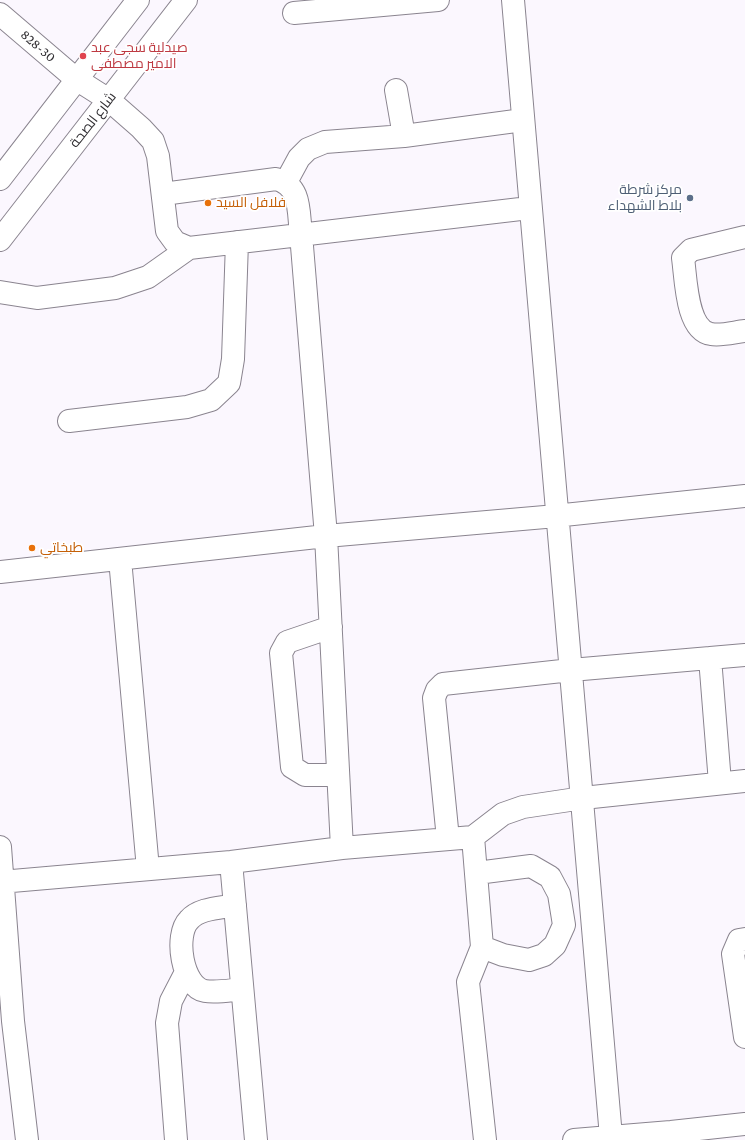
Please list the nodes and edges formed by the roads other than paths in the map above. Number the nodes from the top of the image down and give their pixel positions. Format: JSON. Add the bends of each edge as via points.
{"nodes":[{"id":1,"x":138,"y":0,"type":"edge"},
{"id":2,"x":186,"y":0,"type":"edge"},
{"id":3,"x":438,"y":0,"type":"edge"},
{"id":4,"x":513,"y":0,"type":"edge"},
{"id":5,"x":294,"y":13,"type":"dead end"},
{"id":6,"x":0,"y":14,"type":"edge"},
{"id":7,"x":76,"y":79,"type":"junction"},
{"id":8,"x":396,"y":90,"type":"dead end"},
{"id":9,"x":109,"y":100,"type":"junction"},
{"id":10,"x":523,"y":120,"type":"junction"},
{"id":11,"x":404,"y":136,"type":"junction"},
{"id":12,"x":0,"y":179,"type":"edge"},
{"id":13,"x":286,"y":182,"type":"junction"},
{"id":14,"x":163,"y":194,"type":"junction"},
{"id":15,"x":529,"y":208,"type":"junction"},
{"id":16,"x":301,"y":234,"type":"junction"},
{"id":17,"x":745,"y":237,"type":"edge"},
{"id":18,"x":0,"y":240,"type":"edge"},
{"id":19,"x":237,"y":242,"type":"junction"},
{"id":20,"x":189,"y":248,"type":"junction"},
{"id":21,"x":0,"y":292,"type":"edge"},
{"id":22,"x":745,"y":331,"type":"edge"},
{"id":23,"x":70,"y":421,"type":"dead end"},
{"id":24,"x":745,"y":496,"type":"edge"},
{"id":25,"x":557,"y":516,"type":"junction"},
{"id":26,"x":326,"y":536,"type":"junction"},
{"id":27,"x":120,"y":559,"type":"junction"},
{"id":28,"x":0,"y":572,"type":"edge"},
{"id":29,"x":331,"y":627,"type":"junction"},
{"id":30,"x":745,"y":655,"type":"edge"},
{"id":31,"x":710,"y":658,"type":"junction"},
{"id":32,"x":571,"y":670,"type":"junction"},
{"id":33,"x":338,"y":775,"type":"junction"},
{"id":34,"x":745,"y":781,"type":"edge"},
{"id":35,"x":720,"y":783,"type":"junction"},
{"id":36,"x":583,"y":798,"type":"junction"},
{"id":37,"x":474,"y":837,"type":"junction"},
{"id":38,"x":448,"y":839,"type":"junction"},
{"id":39,"x":0,"y":846,"type":"edge"},
{"id":40,"x":342,"y":848,"type":"junction"},
{"id":41,"x":231,"y":862,"type":"junction"},
{"id":42,"x":148,"y":869,"type":"junction"},
{"id":43,"x":477,"y":873,"type":"junction"},
{"id":44,"x":1,"y":882,"type":"edge"},
{"id":45,"x":235,"y":905,"type":"junction"},
{"id":46,"x":745,"y":939,"type":"edge"},
{"id":47,"x":482,"y":947,"type":"junction"},
{"id":48,"x":186,"y":972,"type":"junction"},
{"id":49,"x":242,"y":989,"type":"junction"},
{"id":50,"x":6,"y":1022,"type":"edge"},
{"id":51,"x":745,"y":1037,"type":"edge"},
{"id":52,"x":745,"y":1124,"type":"edge"},
{"id":53,"x":674,"y":1136,"type":"edge"},
{"id":54,"x":611,"y":1137,"type":"junction"},
{"id":55,"x":27,"y":1140,"type":"edge"},
{"id":56,"x":176,"y":1140,"type":"edge"},
{"id":57,"x":256,"y":1140,"type":"edge"},
{"id":58,"x":485,"y":1140,"type":"edge"},
{"id":59,"x":574,"y":1140,"type":"edge"}],
"edges":[{"from":1,"to":7,"type":"street"},
{"from":2,"to":9,"type":"street","name":"شارع الصحة"},
{"from":3,"to":5,"type":"street"},
{"from":4,"to":10,"type":"street"},
{"from":6,"to":7,"type":"street","name":"828-30"},
{"from":7,"to":9,"type":"street","name":"828-30"},
{"from":7,"to":12,"type":"street"},
{"from":8,"to":11,"type":"street"},
{"from":9,"to":14,"type":"street","name":"828-30","via":[[153,141],[158,156]]},
{"from":9,"to":18,"type":"street","name":"شارع الصحة"},
{"from":10,"to":11,"type":"street"},
{"from":10,"to":15,"type":"street"},
{"from":11,"to":13,"type":"street","via":[[325,142],[308,149],[299,158]]},
{"from":13,"to":14,"type":"street","via":[[276,179]]},
{"from":13,"to":16,"type":"street","via":[[295,192]]},
{"from":14,"to":20,"type":"street","name":"828-30","via":[[167,231],[175,242]]},
{"from":15,"to":16,"type":"street"},
{"from":15,"to":25,"type":"street"},
{"from":16,"to":19,"type":"street"},
{"from":16,"to":26,"type":"street"},
{"from":17,"to":22,"type":"street","via":[[691,250],[683,258],[690,312],[699,328],[711,334]]},
{"from":19,"to":20,"type":"street"},
{"from":19,"to":23,"type":"street","via":[[233,359],[229,383],[211,400],[187,407]]},
{"from":20,"to":21,"type":"street","via":[[148,277],[115,288],[36,298]]},
{"from":24,"to":25,"type":"street"},
{"from":25,"to":26,"type":"street"},
{"from":25,"to":32,"type":"street"},
{"from":26,"to":27,"type":"street"},
{"from":26,"to":29,"type":"street"},
{"from":27,"to":28,"type":"street"},
{"from":27,"to":42,"type":"street"},
{"from":29,"to":33,"type":"street"},
{"from":29,"to":33,"type":"street","via":[[287,642],[280,653],[292,767],[305,775]]},
{"from":30,"to":31,"type":"street"},
{"from":31,"to":32,"type":"street"},
{"from":31,"to":35,"type":"street"},
{"from":32,"to":36,"type":"street"},
{"from":32,"to":38,"type":"street","via":[[443,684],[437,690],[434,698]]},
{"from":33,"to":40,"type":"street"},
{"from":34,"to":35,"type":"street"},
{"from":35,"to":36,"type":"street"},
{"from":36,"to":37,"type":"street","via":[[513,810],[499,817]]},
{"from":36,"to":54,"type":"street"},
{"from":37,"to":38,"type":"street"},
{"from":37,"to":43,"type":"street"},
{"from":38,"to":40,"type":"street"},
{"from":39,"to":44,"type":"street"},
{"from":40,"to":41,"type":"street"},
{"from":41,"to":42,"type":"street"},
{"from":41,"to":45,"type":"street"},
{"from":42,"to":44,"type":"street"},
{"from":43,"to":47,"type":"street"},
{"from":43,"to":47,"type":"street","via":[[531,866],[550,877],[559,894],[564,925],[555,945],[544,955],[529,960],[503,955]]},
{"from":44,"to":50,"type":"street"},
{"from":45,"to":48,"type":"street","via":[[199,913],[189,920],[180,941]]},
{"from":45,"to":49,"type":"street"},
{"from":46,"to":51,"type":"street","via":[[739,940],[733,954]]},
{"from":47,"to":58,"type":"street","via":[[468,982]]},
{"from":48,"to":49,"type":"street","via":[[193,984],[205,991]]},
{"from":48,"to":56,"type":"street","via":[[171,1001],[167,1023]]},
{"from":49,"to":57,"type":"street"},
{"from":50,"to":55,"type":"street"},
{"from":52,"to":53,"type":"street"},
{"from":53,"to":54,"type":"street"},
{"from":54,"to":59,"type":"street"}]}
